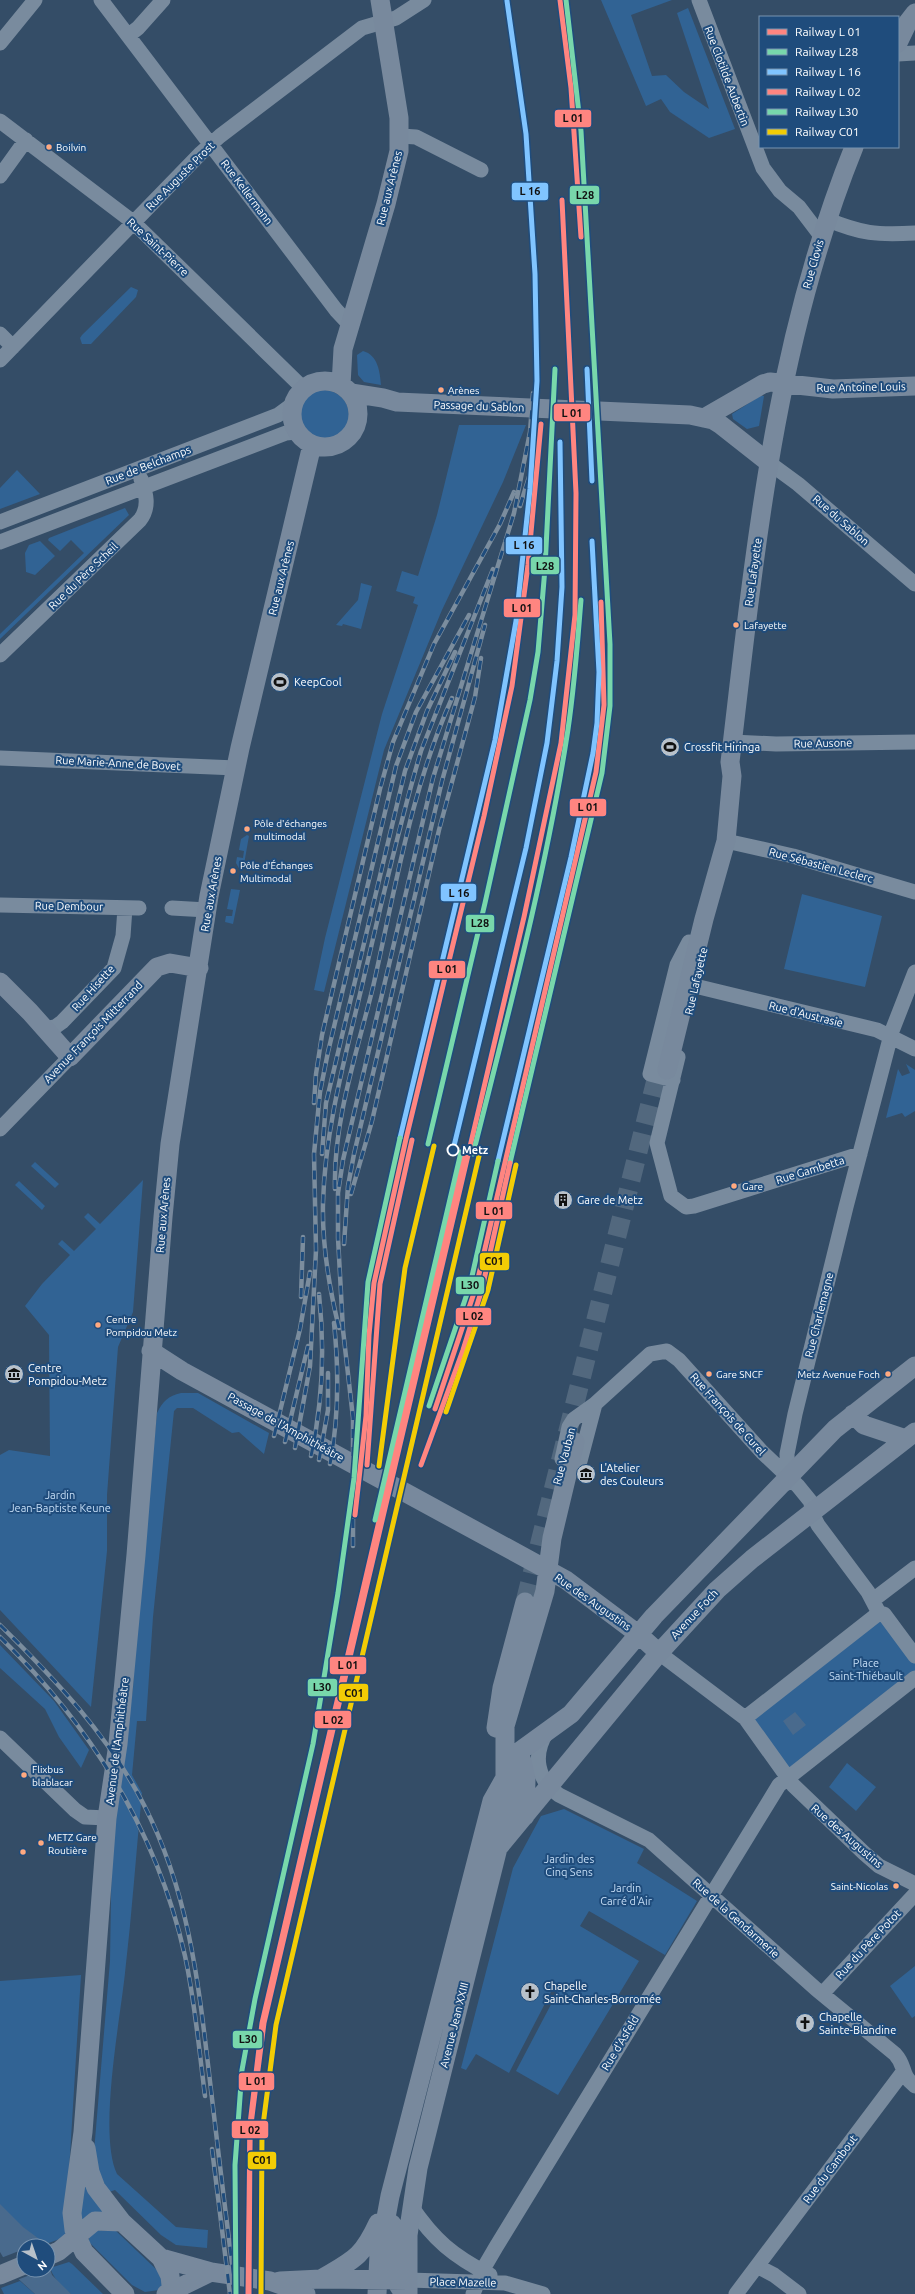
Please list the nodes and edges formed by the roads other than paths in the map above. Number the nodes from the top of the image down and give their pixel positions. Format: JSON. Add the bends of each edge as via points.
{"nodes":[{"id":1,"x":35,"y":0,"type":"edge"},
{"id":2,"x":101,"y":0,"type":"edge"},
{"id":3,"x":163,"y":0,"type":"edge"},
{"id":4,"x":380,"y":0,"type":"edge"},
{"id":5,"x":424,"y":0,"type":"edge"},
{"id":6,"x":699,"y":0,"type":"edge"},
{"id":7,"x":912,"y":0,"type":"edge"},
{"id":8,"x":915,"y":5,"type":"edge"},
{"id":9,"x":915,"y":13,"type":"edge"},
{"id":10,"x":383,"y":22,"type":"junction"},
{"id":11,"x":129,"y":35,"type":"junction"},
{"id":12,"x":905,"y":35,"type":"edge"},
{"id":13,"x":0,"y":43,"type":"edge"},
{"id":14,"x":915,"y":53,"type":"edge"},
{"id":15,"x":899,"y":54,"type":"edge"},
{"id":16,"x":0,"y":121,"type":"edge"},
{"id":17,"x":401,"y":136,"type":"junction"},
{"id":18,"x":26,"y":140,"type":"junction"},
{"id":19,"x":211,"y":144,"type":"junction"},
{"id":20,"x":854,"y":148,"type":"edge"},
{"id":21,"x":481,"y":170,"type":"dead end"},
{"id":22,"x":0,"y":176,"type":"edge"},
{"id":23,"x":799,"y":207,"type":"junction"},
{"id":24,"x":133,"y":222,"type":"junction"},
{"id":25,"x":825,"y":224,"type":"junction"},
{"id":26,"x":915,"y":233,"type":"edge"},
{"id":27,"x":351,"y":326,"type":"junction"},
{"id":28,"x":0,"y":334,"type":"edge"},
{"id":29,"x":13,"y":347,"type":"junction"},
{"id":30,"x":0,"y":360,"type":"edge"},
{"id":31,"x":783,"y":384,"type":"junction"},
{"id":32,"x":339,"y":386,"type":"junction"},
{"id":33,"x":915,"y":386,"type":"edge"},
{"id":34,"x":298,"y":396,"type":"junction"},
{"id":35,"x":397,"y":402,"type":"junction"},
{"id":36,"x":704,"y":418,"type":"junction"},
{"id":37,"x":357,"y":421,"type":"junction"},
{"id":38,"x":296,"y":432,"type":"junction"},
{"id":39,"x":312,"y":445,"type":"junction"},
{"id":40,"x":768,"y":462,"type":"junction"},
{"id":41,"x":138,"y":469,"type":"junction"},
{"id":42,"x":144,"y":487,"type":"junction"},
{"id":43,"x":0,"y":522,"type":"edge"},
{"id":44,"x":4,"y":540,"type":"edge"},
{"id":45,"x":914,"y":582,"type":"edge"},
{"id":46,"x":0,"y":655,"type":"edge"},
{"id":47,"x":732,"y":742,"type":"junction"},
{"id":48,"x":915,"y":742,"type":"edge"},
{"id":49,"x":0,"y":758,"type":"edge"},
{"id":50,"x":236,"y":768,"type":"junction"},
{"id":51,"x":721,"y":836,"type":"junction"},
{"id":52,"x":716,"y":881,"type":"junction"},
{"id":53,"x":915,"y":892,"type":"edge"},
{"id":54,"x":0,"y":905,"type":"edge"},
{"id":55,"x":132,"y":908,"type":"joint"},
{"id":56,"x":172,"y":908,"type":"dead end"},
{"id":57,"x":207,"y":910,"type":"junction"},
{"id":58,"x":199,"y":968,"type":"junction"},
{"id":59,"x":915,"y":972,"type":"edge"},
{"id":60,"x":0,"y":982,"type":"edge"},
{"id":61,"x":695,"y":986,"type":"junction"},
{"id":62,"x":49,"y":1028,"type":"junction"},
{"id":63,"x":891,"y":1036,"type":"junction"},
{"id":64,"x":915,"y":1049,"type":"edge"},
{"id":65,"x":74,"y":1053,"type":"junction"},
{"id":66,"x":662,"y":1073,"type":"junction"},
{"id":67,"x":0,"y":1129,"type":"edge"},
{"id":68,"x":860,"y":1154,"type":"junction"},
{"id":69,"x":151,"y":1351,"type":"junction"},
{"id":70,"x":667,"y":1351,"type":"joint"},
{"id":71,"x":915,"y":1366,"type":"edge"},
{"id":72,"x":853,"y":1414,"type":"junction"},
{"id":73,"x":912,"y":1438,"type":"edge"},
{"id":74,"x":575,"y":1442,"type":"dead end"},
{"id":75,"x":788,"y":1478,"type":"junction"},
{"id":76,"x":812,"y":1512,"type":"junction"},
{"id":77,"x":915,"y":1568,"type":"edge"},
{"id":78,"x":547,"y":1570,"type":"junction"},
{"id":79,"x":525,"y":1602,"type":"tunnel mouth"},
{"id":80,"x":876,"y":1606,"type":"junction"},
{"id":81,"x":638,"y":1634,"type":"junction"},
{"id":82,"x":659,"y":1653,"type":"junction"},
{"id":83,"x":915,"y":1656,"type":"edge"},
{"id":84,"x":915,"y":1678,"type":"edge"},
{"id":85,"x":510,"y":1711,"type":"junction"},
{"id":86,"x":745,"y":1718,"type":"junction"},
{"id":87,"x":547,"y":1732,"type":"junction"},
{"id":88,"x":0,"y":1738,"type":"edge"},
{"id":89,"x":520,"y":1751,"type":"junction"},
{"id":90,"x":506,"y":1777,"type":"junction"},
{"id":91,"x":787,"y":1777,"type":"junction"},
{"id":92,"x":548,"y":1787,"type":"junction"},
{"id":93,"x":492,"y":1801,"type":"junction"},
{"id":94,"x":525,"y":1816,"type":"junction"},
{"id":95,"x":107,"y":1818,"type":"junction"},
{"id":96,"x":498,"y":1848,"type":"junction"},
{"id":97,"x":915,"y":1884,"type":"edge"},
{"id":98,"x":915,"y":1894,"type":"edge"},
{"id":99,"x":711,"y":1896,"type":"junction"},
{"id":100,"x":822,"y":1994,"type":"junction"},
{"id":101,"x":903,"y":2072,"type":"junction"},
{"id":102,"x":915,"y":2086,"type":"edge"},
{"id":103,"x":83,"y":2132,"type":"junction"},
{"id":104,"x":390,"y":2196,"type":"junction"},
{"id":105,"x":411,"y":2206,"type":"junction"},
{"id":106,"x":122,"y":2222,"type":"junction"},
{"id":107,"x":80,"y":2244,"type":"junction"},
{"id":108,"x":56,"y":2252,"type":"edge"},
{"id":109,"x":161,"y":2258,"type":"junction"},
{"id":110,"x":756,"y":2266,"type":"junction"},
{"id":111,"x":16,"y":2268,"type":"edge"},
{"id":112,"x":211,"y":2272,"type":"junction"},
{"id":113,"x":0,"y":2275,"type":"edge"},
{"id":114,"x":321,"y":2278,"type":"junction"},
{"id":115,"x":270,"y":2281,"type":"junction"},
{"id":116,"x":477,"y":2282,"type":"edge"},
{"id":117,"x":393,"y":2289,"type":"edge"},
{"id":118,"x":170,"y":2293,"type":"edge"},
{"id":119,"x":125,"y":2294,"type":"edge"},
{"id":120,"x":306,"y":2294,"type":"edge"},
{"id":121,"x":541,"y":2294,"type":"edge"},
{"id":122,"x":736,"y":2294,"type":"edge"},
{"id":123,"x":799,"y":2294,"type":"edge"}],
"edges":[{"from":1,"to":13,"type":"street"},
{"from":2,"to":11,"type":"street","name":"Rue Kellermann"},
{"from":3,"to":11,"type":"street"},
{"from":4,"to":10,"type":"main road","name":"Rue aux Arènes"},
{"from":5,"to":10,"type":"street","name":"Rue Auguste Prost","via":[[396,18]]},
{"from":6,"to":23,"type":"street","name":"Rue Clotilde Aubertin","via":[[759,160],[780,191]]},
{"from":7,"to":8,"type":"main road"},
{"from":9,"to":12,"type":"main road","via":[[908,22]]},
{"from":10,"to":17,"type":"main road","name":"Rue aux Arènes"},
{"from":10,"to":19,"type":"street","name":"Rue Auguste Prost","via":[[362,28]]},
{"from":11,"to":19,"type":"street","name":"Rue Kellermann"},
{"from":14,"to":15,"type":"street"},
{"from":16,"to":18,"type":"street","name":"Rue Saint-Pierre"},
{"from":17,"to":21,"type":"street","via":[[416,136]]},
{"from":17,"to":27,"type":"main road","name":"Rue aux Arènes","via":[[386,204]]},
{"from":18,"to":22,"type":"street"},
{"from":18,"to":24,"type":"street","name":"Rue Saint-Pierre"},
{"from":19,"to":24,"type":"street","name":"Rue Auguste Prost"},
{"from":19,"to":27,"type":"street","name":"Rue Kellermann","via":[[336,310]]},
{"from":20,"to":25,"type":"main road","name":"Rue Clovis"},
{"from":23,"to":25,"type":"street","name":"Rue Clotilde Aubertin"},
{"from":23,"to":25,"type":"street","name":"Rue Clotilde Aubertin"},
{"from":24,"to":29,"type":"street","name":"Rue Auguste Prost"},
{"from":24,"to":34,"type":"street","name":"Rue Saint-Pierre"},
{"from":25,"to":26,"type":"street","via":[[864,233]]},
{"from":25,"to":31,"type":"main road","name":"Rue Clovis","via":[[798,315]]},
{"from":27,"to":32,"type":"main road","name":"Rue aux Arènes","via":[[343,349]]},
{"from":28,"to":29,"type":"street"},
{"from":29,"to":30,"type":"street","name":"Rue Auguste Prost"},
{"from":31,"to":33,"type":"main road","name":"Rue Antoine Louis","via":[[833,389]]},
{"from":31,"to":36,"type":"main road","via":[[763,384]]},
{"from":31,"to":40,"type":"main road","name":"Rue Lafayette"},
{"from":32,"to":34,"type":"main road","via":[[317,381]]},
{"from":32,"to":35,"type":"main road","name":"Passage du Sablon"},
{"from":32,"to":37,"type":"main road","via":[[356,402]]},
{"from":34,"to":38,"type":"main road","via":[[292,418]]},
{"from":34,"to":41,"type":"street","name":"Rue de Belchamps","via":[[278,415]]},
{"from":35,"to":36,"type":"main road","name":"Passage du Sablon","via":[[680,414]]},
{"from":35,"to":37,"type":"main road","name":"Passage du Sablon","via":[[369,412]]},
{"from":36,"to":40,"type":"main road","name":"Passage du Sablon","via":[[721,425]]},
{"from":37,"to":39,"type":"main road","via":[[348,438],[340,444],[331,447]]},
{"from":38,"to":39,"type":"main road"},
{"from":38,"to":42,"type":"street","name":"Rue de Belchamps","via":[[286,433]]},
{"from":39,"to":50,"type":"main road","name":"Rue aux Arènes"},
{"from":40,"to":45,"type":"street","name":"Rue du Sablon","via":[[798,484]]},
{"from":40,"to":47,"type":"main road","name":"Rue Lafayette"},
{"from":41,"to":42,"type":"street","name":"Rue du Père Scheil"},
{"from":41,"to":43,"type":"street","name":"Rue de Belchamps"},
{"from":42,"to":44,"type":"street","name":"Rue de Belchamps"},
{"from":42,"to":46,"type":"street","name":"Rue du Père Scheil","via":[[147,497],[146,510],[140,520]]},
{"from":43,"to":44,"type":"street"},
{"from":47,"to":48,"type":"street","name":"Rue Ausone"},
{"from":47,"to":51,"type":"main road","name":"Rue Lafayette","via":[[730,762],[724,774]]},
{"from":49,"to":50,"type":"street","name":"Rue Marie-Anne de Bovet"},
{"from":50,"to":57,"type":"main road","name":"Rue aux Arènes"},
{"from":51,"to":52,"type":"main road","name":"Rue Lafayette"},
{"from":51,"to":53,"type":"street","name":"Rue Sébastien Leclerc"},
{"from":51,"to":66,"type":"main road","name":"Rue Lafayette","via":[[689,942]]},
{"from":52,"to":61,"type":"street","name":"Rue Lafayette"},
{"from":52,"to":66,"type":"main road","name":"Rue Lafayette"},
{"from":54,"to":55,"type":"street","name":"Rue Dembour"},
{"from":55,"to":62,"type":"street","name":"Rue Hisette","via":[[114,968]]},
{"from":56,"to":57,"type":"street"},
{"from":57,"to":58,"type":"main road","name":"Rue aux Arènes"},
{"from":58,"to":65,"type":"main road","name":"Avenue François Mitterrand","via":[[170,963],[157,967]]},
{"from":58,"to":69,"type":"main road","name":"Rue aux Arènes","via":[[170,1144]]},
{"from":59,"to":63,"type":"street","name":"Rue Charlemagne"},
{"from":60,"to":62,"type":"main road"},
{"from":61,"to":63,"type":"street","name":"Rue d'Austrasie","via":[[877,1030]]},
{"from":61,"to":66,"type":"street","name":"Rue Lafayette"},
{"from":62,"to":65,"type":"main road"},
{"from":63,"to":64,"type":"street","name":"Rue d'Austrasie"},
{"from":63,"to":68,"type":"street","name":"Rue Charlemagne"},
{"from":65,"to":67,"type":"street","name":"Avenue François Mitterrand"},
{"from":66,"to":68,"type":"street","name":"Rue Gambetta","via":[[656,1143],[671,1196],[686,1207]]},
{"from":68,"to":75,"type":"street","name":"Rue Charlemagne","via":[[795,1414],[787,1454]]},
{"from":69,"to":78,"type":"main road","name":"Passage de l'Amphithéâtre","via":[[182,1371]]},
{"from":69,"to":95,"type":"main road","name":"Avenue de l'Amphithéâtre","via":[[136,1555],[118,1744]]},
{"from":70,"to":75,"type":"street","name":"Rue François de Curel","via":[[679,1360]]},
{"from":70,"to":78,"type":"street","name":"Rue Vauban","via":[[650,1354],[595,1404],[558,1552]]},
{"from":71,"to":72,"type":"main road"},
{"from":72,"to":73,"type":"main road","via":[[864,1425]]},
{"from":72,"to":75,"type":"main road"},
{"from":73,"to":76,"type":"main road","name":"Avenue Foch"},
{"from":74,"to":78,"type":"main road","name":"Rue Vauban"},
{"from":75,"to":76,"type":"street","via":[[790,1491],[804,1511]]},
{"from":75,"to":81,"type":"main road"},
{"from":76,"to":80,"type":"street","via":[[818,1525]]},
{"from":76,"to":82,"type":"main road","name":"Avenue Foch","via":[[735,1573]]},
{"from":77,"to":80,"type":"street"},
{"from":78,"to":81,"type":"main road","name":"Rue des Augustins","via":[[571,1583]]},
{"from":78,"to":85,"type":"main road","name":"Rue Vauban","via":[[544,1591]]},
{"from":79,"to":93,"type":"main road","via":[[498,1707]]},
{"from":80,"to":83,"type":"street"},
{"from":80,"to":86,"type":"street"},
{"from":81,"to":82,"type":"main road","name":"Rue des Augustins"},
{"from":81,"to":87,"type":"main road","via":[[571,1714]]},
{"from":82,"to":86,"type":"street"},
{"from":82,"to":92,"type":"main road","name":"Avenue Foch"},
{"from":84,"to":91,"type":"street"},
{"from":85,"to":89,"type":"main road","name":"Rue Vauban"},
{"from":85,"to":90,"type":"main road","name":"Rue Vauban","via":[[506,1726]]},
{"from":86,"to":91,"type":"street"},
{"from":87,"to":89,"type":"main road"},
{"from":87,"to":92,"type":"street","via":[[540,1743],[538,1759],[539,1768]]},
{"from":88,"to":95,"type":"street","via":[[75,1810],[85,1816]]},
{"from":89,"to":90,"type":"main road"},
{"from":89,"to":94,"type":"main road","name":"Rue Vauban","via":[[526,1780]]},
{"from":89,"to":96,"type":"main road"},
{"from":90,"to":93,"type":"main road","name":"Avenue Jean XXIII"},
{"from":91,"to":97,"type":"street","name":"Rue des Augustins","via":[[812,1805],[879,1866]]},
{"from":91,"to":99,"type":"street","name":"Rue d'Asfeld","via":[[779,1785]]},
{"from":92,"to":94,"type":"main road","name":"Avenue Jean XXIII"},
{"from":92,"to":99,"type":"street","name":"Rue de la Gendarmerie","via":[[649,1840]]},
{"from":93,"to":104,"type":"main road","name":"Avenue Jean XXIII"},
{"from":94,"to":96,"type":"main road","name":"Avenue Jean XXIII"},
{"from":95,"to":103,"type":"main road","name":"Avenue de l'Amphithéâtre"},
{"from":96,"to":105,"type":"main road","name":"Avenue Jean XXIII","via":[[418,2168]]},
{"from":98,"to":100,"type":"street","name":"Rue du Père Potot"},
{"from":99,"to":100,"type":"street","name":"Rue de la Gendarmerie"},
{"from":99,"to":116,"type":"street","name":"Rue d'Asfeld"},
{"from":100,"to":101,"type":"street","name":"Rue de la Gendarmerie","via":[[895,2054],[903,2066]]},
{"from":101,"to":102,"type":"street","name":"Rue de la Gendarmerie"},
{"from":101,"to":110,"type":"street","name":"Rue du Cambout"},
{"from":103,"to":106,"type":"main road","name":"Avenue de l'Amphithéâtre","via":[[93,2180]]},
{"from":103,"to":107,"type":"main road","name":"Avenue de l'Amphithéâtre","via":[[72,2204],[72,2225]]},
{"from":104,"to":114,"type":"main road","via":[[368,2245],[350,2262]]},
{"from":104,"to":117,"type":"main road","name":"Avenue Jean XXIII","via":[[379,2255]]},
{"from":105,"to":116,"type":"street","via":[[438,2242],[460,2260]]},
{"from":105,"to":117,"type":"main road","name":"Avenue Jean XXIII","via":[[408,2235]]},
{"from":106,"to":107,"type":"main road","via":[[95,2221]]},
{"from":106,"to":109,"type":"main road","name":"Avenue de l'Amphithéâtre"},
{"from":107,"to":108,"type":"main road"},
{"from":107,"to":119,"type":"main road"},
{"from":109,"to":112,"type":"main road"},
{"from":109,"to":118,"type":"main road","via":[[170,2276]]},
{"from":110,"to":122,"type":"street","name":"Rue du Cambout"},
{"from":110,"to":123,"type":"street"},
{"from":111,"to":113,"type":"main road"},
{"from":112,"to":115,"type":"main road"},
{"from":112,"to":118,"type":"main road"},
{"from":114,"to":115,"type":"main road"},
{"from":114,"to":117,"type":"main road"},
{"from":115,"to":120,"type":"main road"},
{"from":116,"to":117,"type":"street","name":"Place Mazelle"},
{"from":116,"to":121,"type":"street","name":"Place Mazelle","via":[[505,2283]]}]}
